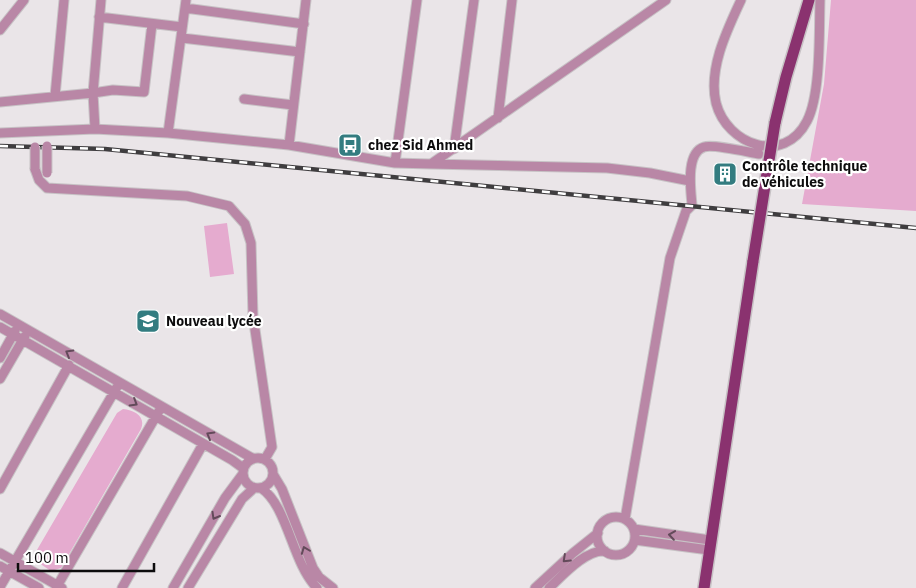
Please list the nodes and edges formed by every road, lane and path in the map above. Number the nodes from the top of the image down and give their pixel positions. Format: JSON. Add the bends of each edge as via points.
{"nodes":[{"id":1,"x":24,"y":0,"type":"edge"},
{"id":2,"x":64,"y":0,"type":"edge"},
{"id":3,"x":101,"y":0,"type":"edge"},
{"id":4,"x":306,"y":0,"type":"edge"},
{"id":5,"x":417,"y":0,"type":"edge"},
{"id":6,"x":474,"y":0,"type":"edge"},
{"id":7,"x":512,"y":0,"type":"edge"},
{"id":8,"x":666,"y":0,"type":"edge"},
{"id":9,"x":741,"y":0,"type":"edge"},
{"id":10,"x":809,"y":0,"type":"edge"},
{"id":11,"x":820,"y":0,"type":"edge"},
{"id":12,"x":185,"y":4,"type":"edge"},
{"id":13,"x":99,"y":17,"type":"junction"},
{"id":14,"x":152,"y":24,"type":"junction"},
{"id":15,"x":304,"y":24,"type":"junction"},
{"id":16,"x":182,"y":27,"type":"junction"},
{"id":17,"x":0,"y":30,"type":"edge"},
{"id":18,"x":182,"y":38,"type":"junction"},
{"id":19,"x":300,"y":52,"type":"junction"},
{"id":20,"x":93,"y":94,"type":"junction"},
{"id":21,"x":54,"y":96,"type":"junction"},
{"id":22,"x":244,"y":98,"type":"dead end"},
{"id":23,"x":0,"y":102,"type":"edge"},
{"id":24,"x":294,"y":105,"type":"junction"},
{"id":25,"x":498,"y":118,"type":"junction"},
{"id":26,"x":95,"y":129,"type":"junction"},
{"id":27,"x":48,"y":131,"type":"junction"},
{"id":28,"x":35,"y":132,"type":"junction"},
{"id":29,"x":0,"y":133,"type":"edge"},
{"id":30,"x":168,"y":133,"type":"junction"},
{"id":31,"x":289,"y":145,"type":"junction"},
{"id":32,"x":454,"y":150,"type":"junction"},
{"id":33,"x":759,"y":154,"type":"dead end"},
{"id":34,"x":395,"y":163,"type":"junction"},
{"id":35,"x":431,"y":164,"type":"junction"},
{"id":36,"x":690,"y":181,"type":"junction"},
{"id":37,"x":58,"y":188,"type":"junction"},
{"id":38,"x":0,"y":314,"type":"edge"},
{"id":39,"x":19,"y":324,"type":"junction"},
{"id":40,"x":0,"y":327,"type":"edge"},
{"id":41,"x":28,"y":330,"type":"junction"},
{"id":42,"x":13,"y":334,"type":"junction"},
{"id":43,"x":23,"y":339,"type":"junction"},
{"id":44,"x":0,"y":358,"type":"edge"},
{"id":45,"x":69,"y":366,"type":"junction"},
{"id":46,"x":0,"y":379,"type":"edge"},
{"id":47,"x":119,"y":382,"type":"junction"},
{"id":48,"x":115,"y":392,"type":"junction"},
{"id":49,"x":161,"y":406,"type":"junction"},
{"id":50,"x":156,"y":416,"type":"junction"},
{"id":51,"x":203,"y":444,"type":"junction"},
{"id":52,"x":252,"y":458,"type":"junction"},
{"id":53,"x":265,"y":459,"type":"junction"},
{"id":54,"x":242,"y":472,"type":"junction"},
{"id":55,"x":273,"y":474,"type":"junction"},
{"id":56,"x":257,"y":488,"type":"junction"},
{"id":57,"x":0,"y":489,"type":"edge"},
{"id":58,"x":625,"y":519,"type":"junction"},
{"id":59,"x":634,"y":529,"type":"junction"},
{"id":60,"x":598,"y":532,"type":"junction"},
{"id":61,"x":635,"y":540,"type":"junction"},
{"id":62,"x":710,"y":545,"type":"junction"},
{"id":63,"x":605,"y":551,"type":"junction"},
{"id":64,"x":0,"y":553,"type":"edge"},
{"id":65,"x":14,"y":561,"type":"junction"},
{"id":66,"x":0,"y":566,"type":"edge"},
{"id":67,"x":9,"y":571,"type":"junction"},
{"id":68,"x":23,"y":579,"type":"junction"},
{"id":69,"x":0,"y":587,"type":"edge"},
{"id":70,"x":59,"y":587,"type":"edge"},
{"id":71,"x":39,"y":588,"type":"edge"},
{"id":72,"x":122,"y":588,"type":"edge"},
{"id":73,"x":173,"y":588,"type":"edge"},
{"id":74,"x":188,"y":588,"type":"edge"},
{"id":75,"x":318,"y":588,"type":"edge"},
{"id":76,"x":333,"y":588,"type":"edge"},
{"id":77,"x":535,"y":588,"type":"edge"},
{"id":78,"x":548,"y":588,"type":"edge"},
{"id":79,"x":704,"y":588,"type":"edge"}],
"edges":[{"from":1,"to":17,"type":"street"},
{"from":2,"to":21,"type":"street"},
{"from":3,"to":13,"type":"street"},
{"from":4,"to":15,"type":"street"},
{"from":5,"to":34,"type":"street"},
{"from":6,"to":32,"type":"street"},
{"from":7,"to":25,"type":"street"},
{"from":8,"to":25,"type":"street"},
{"from":9,"to":11,"type":"street","via":[[718,60],[716,103],[731,130],[757,145],[773,147],[794,138],[808,119],[817,76]]},
{"from":10,"to":62,"type":"main road","bridge":true,"via":[[775,123]]},
{"from":12,"to":15,"type":"street"},
{"from":12,"to":16,"type":"street"},
{"from":13,"to":14,"type":"street"},
{"from":13,"to":20,"type":"street"},
{"from":14,"to":16,"type":"street"},
{"from":14,"to":20,"type":"street","via":[[144,92],[113,90]]},
{"from":15,"to":19,"type":"street"},
{"from":16,"to":18,"type":"street"},
{"from":18,"to":19,"type":"street"},
{"from":18,"to":30,"type":"street"},
{"from":19,"to":24,"type":"street"},
{"from":20,"to":21,"type":"street"},
{"from":20,"to":26,"type":"street"},
{"from":21,"to":23,"type":"street"},
{"from":22,"to":24,"type":"street"},
{"from":24,"to":31,"type":"street"},
{"from":25,"to":32,"type":"street"},
{"from":26,"to":27,"type":"street"},
{"from":26,"to":30,"type":"street"},
{"from":27,"to":28,"type":"street"},
{"from":27,"to":37,"type":"street","bridge":true,"via":[[47,173]]},
{"from":28,"to":29,"type":"street"},
{"from":28,"to":37,"type":"street","bridge":true,"via":[[35,170],[39,180],[47,188]]},
{"from":30,"to":31,"type":"street"},
{"from":31,"to":34,"type":"street"},
{"from":32,"to":35,"type":"street"},
{"from":33,"to":36,"type":"street","via":[[704,147],[694,154]]},
{"from":34,"to":35,"type":"street"},
{"from":35,"to":36,"type":"street","via":[[607,168]]},
{"from":36,"to":58,"type":"street","via":[[692,205],[686,211],[670,258]]},
{"from":37,"to":53,"type":"street","via":[[187,196],[229,206],[245,224],[251,243],[253,316],[272,448]]},
{"from":38,"to":39,"type":"street"},
{"from":39,"to":41,"type":"street"},
{"from":39,"to":42,"type":"street"},
{"from":40,"to":42,"type":"street"},
{"from":41,"to":43,"type":"street"},
{"from":47,"to":41,"type":"street","one_way":true},
{"from":42,"to":43,"type":"street"},
{"from":42,"to":44,"type":"street"},
{"from":43,"to":45,"type":"street"},
{"from":43,"to":46,"type":"street"},
{"from":45,"to":48,"type":"street"},
{"from":45,"to":57,"type":"street"},
{"from":47,"to":48,"type":"street"},
{"from":47,"to":49,"type":"street"},
{"from":48,"to":50,"type":"street","one_way":true},
{"from":48,"to":65,"type":"street"},
{"from":49,"to":50,"type":"street"},
{"from":52,"to":49,"type":"street","one_way":true},
{"from":50,"to":51,"type":"street"},
{"from":50,"to":70,"type":"street"},
{"from":51,"to":54,"type":"street","via":[[232,460]]},
{"from":51,"to":72,"type":"street"},
{"from":52,"to":53,"type":"street"},
{"from":52,"to":54,"type":"street"},
{"from":53,"to":55,"type":"street"},
{"from":54,"to":56,"type":"street","via":[[246,483]]},
{"from":54,"to":73,"type":"street","one_way":true},
{"from":55,"to":56,"type":"street","via":[[269,483]]},
{"from":76,"to":55,"type":"street","one_way":true,"via":[[313,568]]},
{"from":56,"to":74,"type":"street","via":[[242,499]]},
{"from":56,"to":75,"type":"street","via":[[272,498],[304,570]]},
{"from":58,"to":59,"type":"street"},
{"from":58,"to":60,"type":"street","via":[[608,519]]},
{"from":59,"to":61,"type":"street"},
{"from":62,"to":59,"type":"street","one_way":true},
{"from":60,"to":63,"type":"street","via":[[599,543]]},
{"from":60,"to":77,"type":"street","one_way":true},
{"from":61,"to":62,"type":"street"},
{"from":61,"to":63,"type":"street","via":[[623,553]]},
{"from":62,"to":79,"type":"main road"},
{"from":63,"to":78,"type":"street","via":[[599,550],[582,559]]},
{"from":64,"to":65,"type":"street"},
{"from":65,"to":67,"type":"street"},
{"from":65,"to":68,"type":"street"},
{"from":65,"to":70,"type":"street"},
{"from":66,"to":67,"type":"street"},
{"from":67,"to":68,"type":"street"},
{"from":67,"to":69,"type":"street"},
{"from":68,"to":71,"type":"street"}]}
